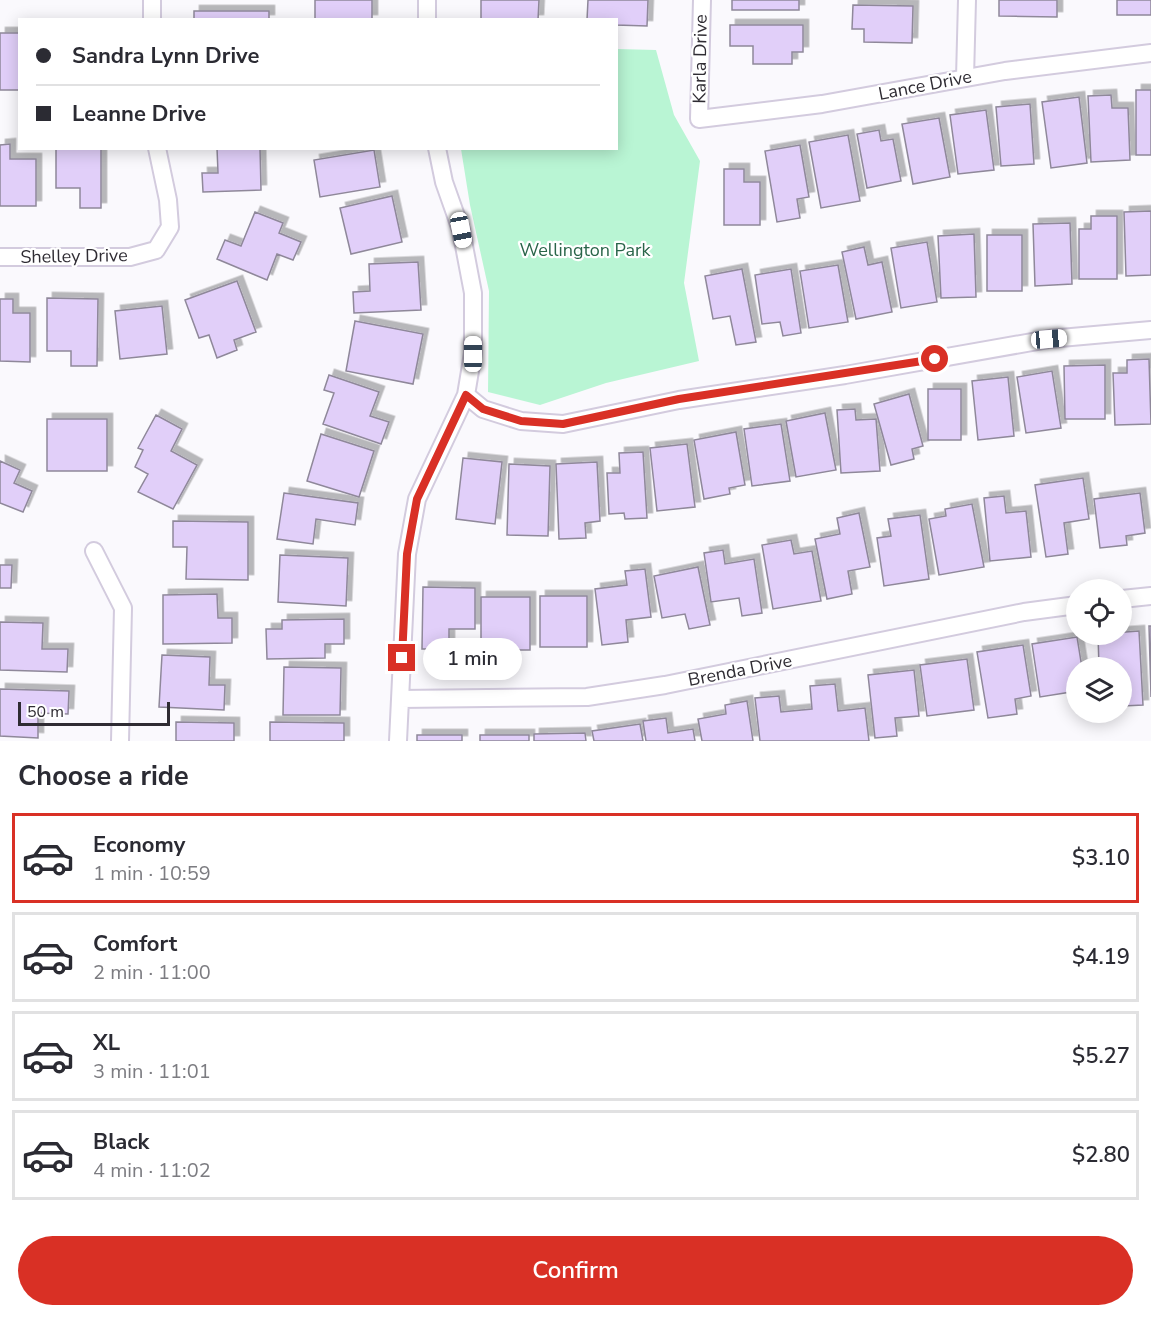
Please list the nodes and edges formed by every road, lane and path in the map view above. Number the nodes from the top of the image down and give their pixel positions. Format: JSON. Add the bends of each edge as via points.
{"nodes":[{"id":1,"x":152,"y":0,"type":"edge"},
{"id":2,"x":427,"y":0,"type":"edge"},
{"id":3,"x":702,"y":0,"type":"edge"},
{"id":4,"x":967,"y":0,"type":"edge"},
{"id":5,"x":152,"y":18,"type":"edge"},
{"id":6,"x":427,"y":18,"type":"edge"},
{"id":7,"x":1151,"y":53,"type":"edge"},
{"id":8,"x":965,"y":78,"type":"junction"},
{"id":9,"x":699,"y":119,"type":"joint"},
{"id":10,"x":158,"y":150,"type":"edge"},
{"id":11,"x":437,"y":150,"type":"edge"},
{"id":12,"x":0,"y":257,"type":"edge"},
{"id":13,"x":1151,"y":330,"type":"edge"},
{"id":14,"x":466,"y":395,"type":"junction"},
{"id":15,"x":94,"y":551,"type":"dead end"},
{"id":16,"x":1151,"y":596,"type":"edge"},
{"id":17,"x":1132,"y":599,"type":"edge"},
{"id":18,"x":1066,"y":606,"type":"edge"},
{"id":19,"x":400,"y":699,"type":"junction"},
{"id":20,"x":120,"y":741,"type":"edge"},
{"id":21,"x":398,"y":741,"type":"edge"}],
"edges":[{"from":1,"to":5,"type":"street"},
{"from":2,"to":6,"type":"street"},
{"from":3,"to":9,"type":"street","name":"Karla Drive"},
{"from":4,"to":8,"type":"street"},
{"from":7,"to":8,"type":"street","name":"Lance Drive"},
{"from":8,"to":9,"type":"street","name":"Lance Drive","via":[[822,105]]},
{"from":10,"to":12,"type":"street","name":"Shelley Drive","via":[[170,227],[156,250],[130,257]]},
{"from":11,"to":14,"type":"street","via":[[461,230],[473,293],[473,354]]},
{"from":13,"to":14,"type":"street","via":[[1049,339],[679,399],[563,424],[521,421],[483,409]]},
{"from":14,"to":19,"type":"street","via":[[417,499],[407,554]]},
{"from":15,"to":20,"type":"street","via":[[123,608]]},
{"from":16,"to":17,"type":"street"},
{"from":18,"to":19,"type":"street","name":"Brenda Drive","via":[[587,697]]},
{"from":19,"to":21,"type":"street"}]}
